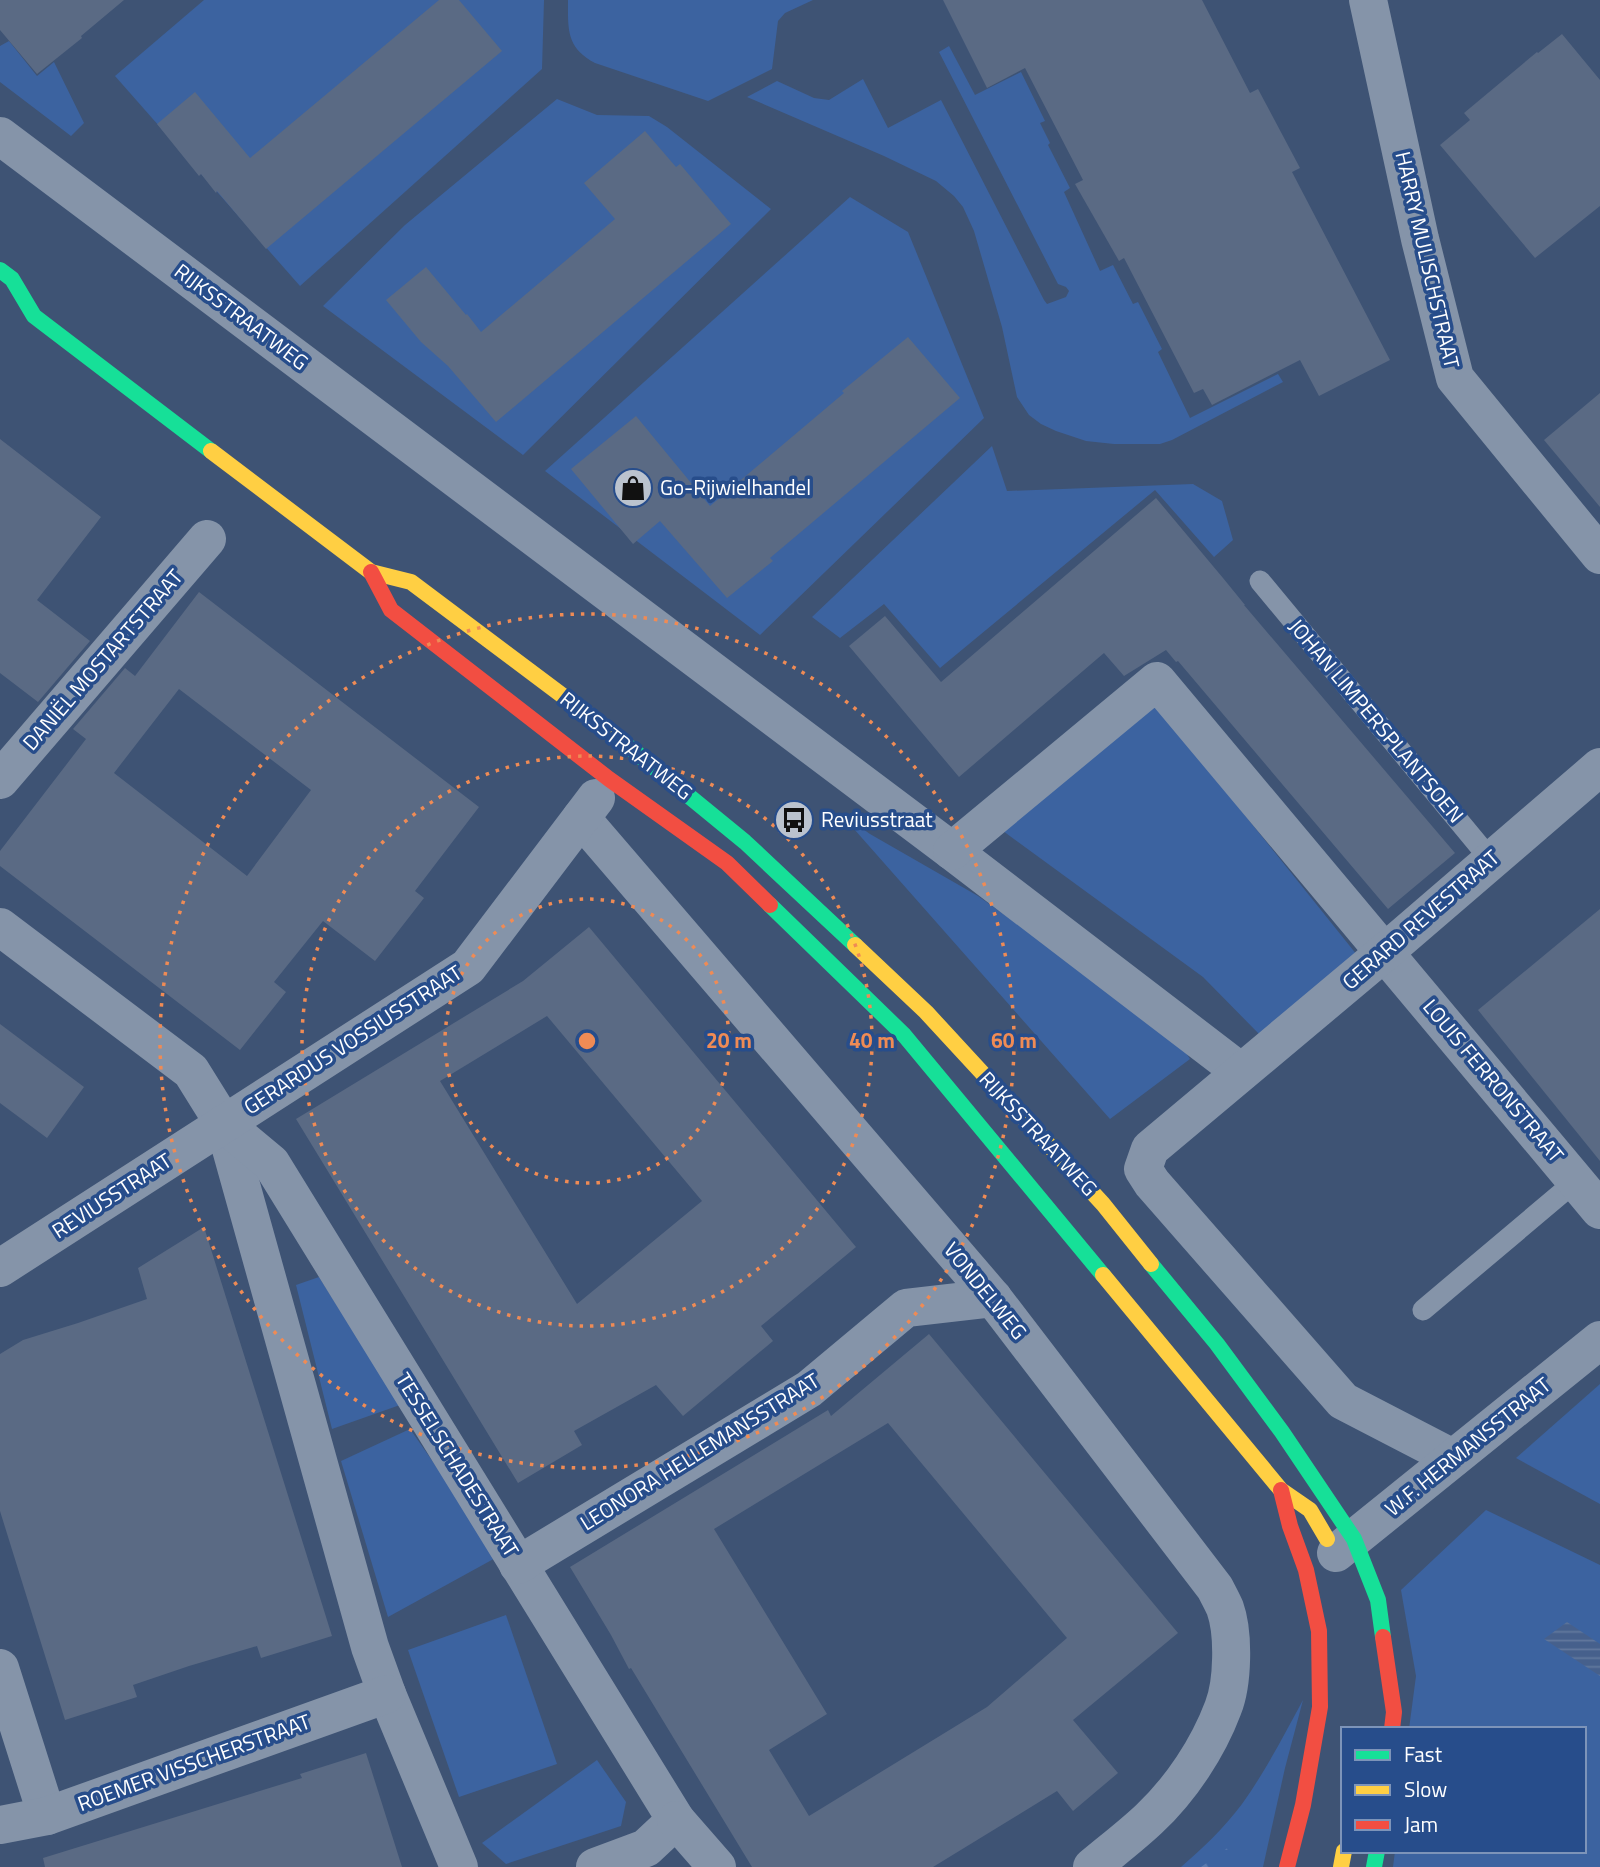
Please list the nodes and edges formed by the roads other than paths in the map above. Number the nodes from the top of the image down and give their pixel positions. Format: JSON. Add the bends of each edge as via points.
{"nodes":[{"id":1,"x":1368,"y":0,"type":"edge"},
{"id":2,"x":0,"y":136,"type":"edge"},
{"id":3,"x":0,"y":270,"type":"edge"},
{"id":4,"x":11,"y":310,"type":"dead end"},
{"id":5,"x":34,"y":316,"type":"junction"},
{"id":6,"x":207,"y":539,"type":"dead end"},
{"id":7,"x":1600,"y":555,"type":"edge"},
{"id":8,"x":371,"y":572,"type":"junction"},
{"id":9,"x":1260,"y":581,"type":"dead end"},
{"id":10,"x":629,"y":746,"type":"junction"},
{"id":11,"x":1600,"y":767,"type":"edge"},
{"id":12,"x":609,"y":779,"type":"junction"},
{"id":13,"x":0,"y":780,"type":"edge"},
{"id":14,"x":581,"y":818,"type":"junction"},
{"id":15,"x":952,"y":851,"type":"junction"},
{"id":16,"x":1491,"y":860,"type":"junction"},
{"id":17,"x":0,"y":927,"type":"edge"},
{"id":18,"x":1385,"y":952,"type":"junction"},
{"id":19,"x":1241,"y":1072,"type":"junction"},
{"id":20,"x":224,"y":1124,"type":"junction"},
{"id":21,"x":1576,"y":1181,"type":"junction"},
{"id":22,"x":1600,"y":1210,"type":"edge"},
{"id":23,"x":0,"y":1268,"type":"edge"},
{"id":24,"x":993,"y":1298,"type":"junction"},
{"id":25,"x":1423,"y":1310,"type":"dead end"},
{"id":26,"x":1600,"y":1340,"type":"edge"},
{"id":27,"x":1454,"y":1458,"type":"junction"},
{"id":28,"x":1281,"y":1490,"type":"junction"},
{"id":29,"x":1343,"y":1553,"type":"junction"},
{"id":30,"x":519,"y":1564,"type":"junction"},
{"id":31,"x":0,"y":1668,"type":"edge"},
{"id":32,"x":387,"y":1695,"type":"junction"},
{"id":33,"x":1392,"y":1727,"type":"edge"},
{"id":34,"x":47,"y":1816,"type":"junction"},
{"id":35,"x":676,"y":1820,"type":"junction"},
{"id":36,"x":0,"y":1825,"type":"edge"},
{"id":37,"x":459,"y":1867,"type":"edge"},
{"id":38,"x":595,"y":1867,"type":"edge"},
{"id":39,"x":717,"y":1867,"type":"edge"},
{"id":40,"x":1091,"y":1867,"type":"edge"},
{"id":41,"x":1287,"y":1867,"type":"edge"}],
"edges":[{"from":1,"to":7,"type":"street","name":"HARRY MULISCHSTRAAT","via":[[1455,378]]},
{"from":2,"to":15,"type":"street","name":"RIJKSSTRAATWEG"},
{"from":3,"to":5,"type":"main road","name":"RIJKSSTRAATWEG","via":[[12,279]]},
{"from":4,"to":5,"type":"main road","name":"RIJKSSTRAATWEG"},
{"from":5,"to":8,"type":"main road","name":"RIJKSSTRAATWEG"},
{"from":6,"to":13,"type":"street","name":"DANIËL MOSTARTSTRAAT"},
{"from":8,"to":10,"type":"main road","name":"RIJKSSTRAATWEG","via":[[411,582]]},
{"from":8,"to":12,"type":"main road","name":"RIJKSSTRAATWEG","via":[[391,610]]},
{"from":9,"to":16,"type":"lane","name":"JOHAN LIMPERSPLANTSOEN"},
{"from":10,"to":12,"type":"street"},
{"from":10,"to":29,"type":"main road","name":"RIJKSSTRAATWEG","via":[[746,842],[926,1012],[1093,1194],[1217,1344],[1282,1432]]},
{"from":11,"to":16,"type":"street","name":"GERARD REVESTRAAT"},
{"from":12,"to":14,"type":"street"},
{"from":12,"to":28,"type":"main road","name":"RIJKSSTRAATWEG","via":[[727,863],[904,1035]]},
{"from":14,"to":20,"type":"street","name":"GERARDUS VOSSIUSSTRAAT","via":[[468,967]]},
{"from":14,"to":24,"type":"street","name":"VONDELWEG"},
{"from":15,"to":18,"type":"street","via":[[1157,681]]},
{"from":15,"to":19,"type":"street","name":"RIJKSSTRAATWEG"},
{"from":16,"to":18,"type":"street","name":"GERARD REVESTRAAT"},
{"from":17,"to":20,"type":"street","name":"TESSELSCHADESTRAAT","via":[[191,1071]]},
{"from":18,"to":19,"type":"street","name":"GERARD REVESTRAAT"},
{"from":18,"to":21,"type":"street","name":"LOUIS FERRONSTRAAT"},
{"from":19,"to":27,"type":"street","via":[[1150,1149],[1143,1168],[1343,1401]]},
{"from":20,"to":23,"type":"street","name":"REVIUSSTRAAT"},
{"from":20,"to":30,"type":"street","name":"TESSELSCHADESTRAAT","via":[[271,1163]]},
{"from":20,"to":32,"type":"street","name":"TESSELSCHADESTRAAT"},
{"from":21,"to":22,"type":"street","name":"LOUIS FERRONSTRAAT"},
{"from":21,"to":25,"type":"lane"},
{"from":24,"to":30,"type":"street","name":"LEONORA HELLEMANSSTRAAT","via":[[906,1308],[809,1388]]},
{"from":24,"to":40,"type":"street","name":"VONDELWEG","via":[[1215,1588],[1230,1635],[1231,1666],[1224,1706],[1203,1749],[1150,1818]]},
{"from":26,"to":27,"type":"street","name":"W.F. HERMANSSTRAAT"},
{"from":27,"to":29,"type":"street","name":"W.F. HERMANSSTRAAT"},
{"from":28,"to":29,"type":"main road","name":"RIJKSSTRAATWEG","via":[[1310,1510]]},
{"from":28,"to":41,"type":"main road","name":"RIJKSSTRAATWEG","via":[[1319,1631],[1320,1707]]},
{"from":29,"to":33,"type":"main road","name":"RIJKSSTRAATWEG","via":[[1378,1600]]},
{"from":30,"to":35,"type":"street","name":"TESSELSCHADESTRAAT"},
{"from":31,"to":34,"type":"street"},
{"from":32,"to":34,"type":"street","name":"ROEMER VISSCHERSTRAAT"},
{"from":32,"to":37,"type":"street","name":"TESSELSCHADESTRAAT"},
{"from":34,"to":36,"type":"street","name":"ROEMER VISSCHERSTRAAT"},
{"from":35,"to":38,"type":"street","via":[[646,1848]]},
{"from":35,"to":39,"type":"street","name":"TESSELSCHADESTRAAT"}]}
